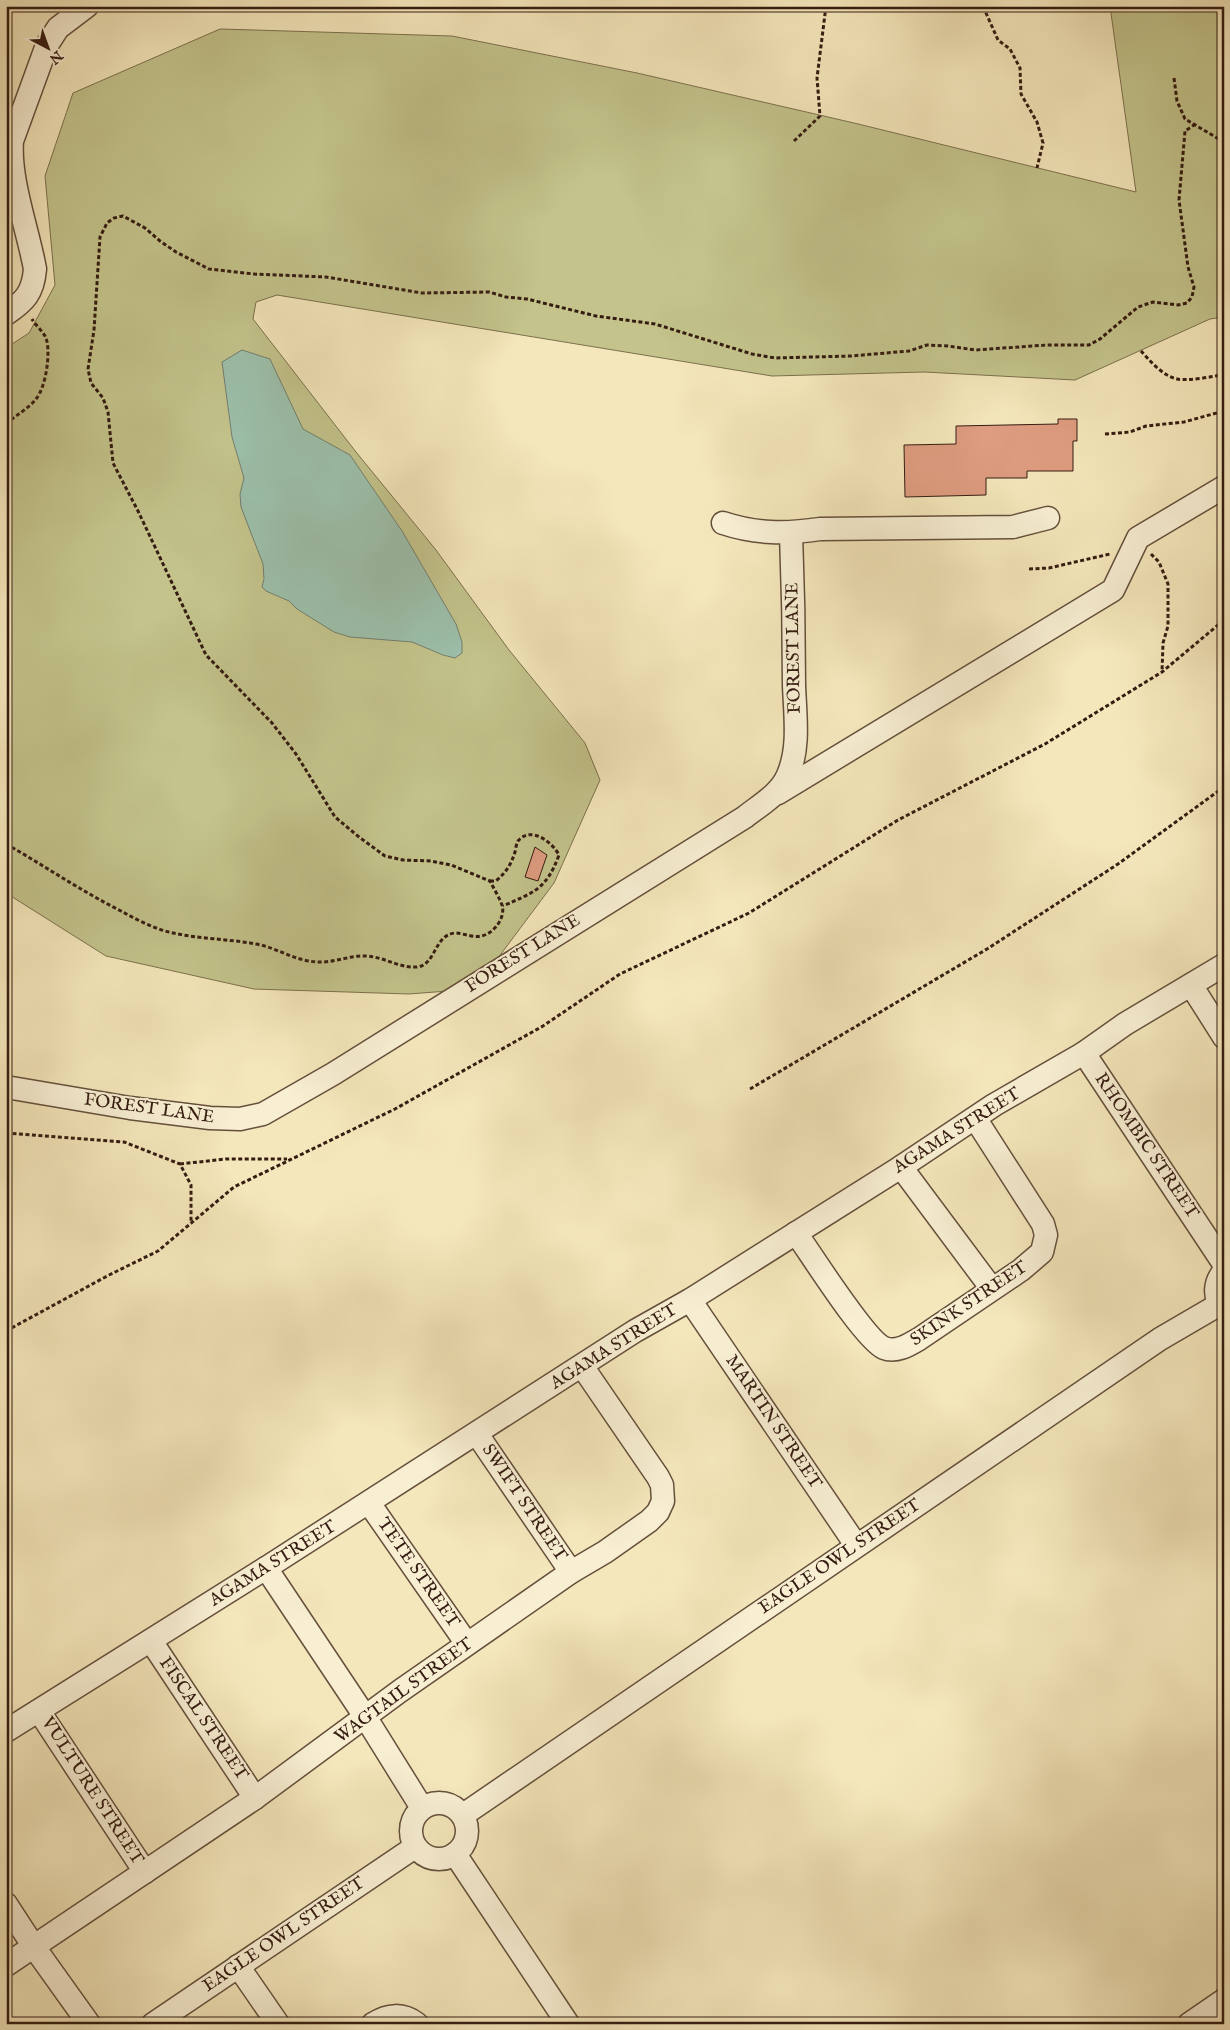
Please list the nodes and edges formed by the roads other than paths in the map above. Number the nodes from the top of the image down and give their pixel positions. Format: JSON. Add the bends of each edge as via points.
{"nodes":[{"id":1,"x":87,"y":6,"type":"edge"},
{"id":2,"x":14,"y":309,"type":"edge"},
{"id":3,"x":1224,"y":487,"type":"edge"},
{"id":4,"x":1048,"y":518,"type":"dead end"},
{"id":5,"x":723,"y":523,"type":"dead end"},
{"id":6,"x":791,"y":533,"type":"junction"},
{"id":7,"x":768,"y":798,"type":"junction"},
{"id":8,"x":1224,"y":965,"type":"edge"},
{"id":9,"x":1192,"y":985,"type":"junction"},
{"id":10,"x":1224,"y":1037,"type":"edge"},
{"id":11,"x":1084,"y":1053,"type":"junction"},
{"id":12,"x":6,"y":1087,"type":"edge"},
{"id":13,"x":975,"y":1118,"type":"junction"},
{"id":14,"x":901,"y":1167,"type":"junction"},
{"id":15,"x":796,"y":1233,"type":"junction"},
{"id":16,"x":1224,"y":1264,"type":"edge"},
{"id":17,"x":1224,"y":1271,"type":"edge"},
{"id":18,"x":992,"y":1289,"type":"junction"},
{"id":19,"x":690,"y":1300,"type":"junction"},
{"id":20,"x":1222,"y":1306,"type":"edge"},
{"id":21,"x":582,"y":1366,"type":"junction"},
{"id":22,"x":477,"y":1434,"type":"junction"},
{"id":23,"x":369,"y":1502,"type":"junction"},
{"id":24,"x":856,"y":1545,"type":"junction"},
{"id":25,"x":266,"y":1568,"type":"junction"},
{"id":26,"x":571,"y":1572,"type":"junction"},
{"id":27,"x":151,"y":1641,"type":"junction"},
{"id":28,"x":467,"y":1644,"type":"junction"},
{"id":29,"x":39,"y":1711,"type":"junction"},
{"id":30,"x":366,"y":1718,"type":"junction"},
{"id":31,"x":6,"y":1731,"type":"edge"},
{"id":32,"x":255,"y":1798,"type":"junction"},
{"id":33,"x":422,"y":1808,"type":"junction"},
{"id":34,"x":462,"y":1815,"type":"junction"},
{"id":35,"x":415,"y":1847,"type":"junction"},
{"id":36,"x":455,"y":1854,"type":"junction"},
{"id":37,"x":145,"y":1872,"type":"junction"},
{"id":38,"x":6,"y":1904,"type":"edge"},
{"id":39,"x":34,"y":1947,"type":"junction"},
{"id":40,"x":6,"y":1965,"type":"edge"},
{"id":41,"x":238,"y":1966,"type":"junction"},
{"id":42,"x":1224,"y":2000,"type":"edge"},
{"id":43,"x":89,"y":2024,"type":"edge"},
{"id":44,"x":153,"y":2024,"type":"edge"},
{"id":45,"x":278,"y":2024,"type":"edge"},
{"id":46,"x":373,"y":2024,"type":"edge"},
{"id":47,"x":417,"y":2024,"type":"edge"},
{"id":48,"x":568,"y":2024,"type":"edge"},
{"id":49,"x":1189,"y":2024,"type":"edge"}],
"edges":[{"from":1,"to":2,"type":"street","via":[[58,28],[47,45],[12,141],[15,178],[35,269],[28,295]]},
{"from":3,"to":7,"type":"street","via":[[1138,538],[1113,590]]},
{"from":4,"to":6,"type":"street","via":[[1013,527],[820,529]]},
{"from":5,"to":6,"type":"street","via":[[757,532]]},
{"from":6,"to":7,"type":"street","name":"FOREST LANE","via":[[795,746],[788,776]]},
{"from":7,"to":12,"type":"street","name":"FOREST LANE","via":[[745,817],[333,1074],[263,1114],[240,1119],[210,1118]]},
{"from":8,"to":9,"type":"street","name":"AGAMA STREET"},
{"from":9,"to":10,"type":"street"},
{"from":9,"to":11,"type":"street","name":"AGAMA STREET"},
{"from":11,"to":13,"type":"street","name":"AGAMA STREET"},
{"from":11,"to":16,"type":"street","name":"RHOMBIC STREET"},
{"from":13,"to":14,"type":"street","name":"AGAMA STREET"},
{"from":13,"to":18,"type":"street","name":"SKINK STREET","via":[[1038,1214],[1046,1235],[1042,1252],[1036,1258]]},
{"from":14,"to":15,"type":"street","name":"AGAMA STREET"},
{"from":14,"to":18,"type":"street"},
{"from":15,"to":18,"type":"street","name":"SKINK STREET","via":[[863,1329],[887,1349],[913,1343]]},
{"from":15,"to":19,"type":"street","name":"AGAMA STREET"},
{"from":17,"to":20,"type":"street","via":[[1217,1279],[1216,1293]]},
{"from":19,"to":21,"type":"street","name":"AGAMA STREET"},
{"from":19,"to":24,"type":"street","name":"MARTIN STREET"},
{"from":20,"to":24,"type":"street","name":"EAGLE OWL STREET","via":[[1160,1339]]},
{"from":21,"to":22,"type":"street","name":"AGAMA STREET"},
{"from":21,"to":26,"type":"street","name":"WAGTAIL STREET","via":[[658,1477],[662,1485],[662,1501],[658,1512],[649,1521]]},
{"from":22,"to":23,"type":"street","name":"AGAMA STREET"},
{"from":22,"to":26,"type":"street","name":"SWIFT STREET"},
{"from":23,"to":25,"type":"street","name":"AGAMA STREET"},
{"from":23,"to":28,"type":"street","name":"TETE STREET"},
{"from":24,"to":34,"type":"street","name":"EAGLE OWL STREET"},
{"from":25,"to":27,"type":"street","name":"AGAMA STREET"},
{"from":25,"to":30,"type":"street"},
{"from":26,"to":28,"type":"street","name":"WAGTAIL STREET"},
{"from":27,"to":29,"type":"street","name":"AGAMA STREET"},
{"from":27,"to":32,"type":"street","name":"FISCAL STREET"},
{"from":28,"to":30,"type":"street","name":"WAGTAIL STREET"},
{"from":29,"to":31,"type":"street","name":"AGAMA STREET"},
{"from":29,"to":37,"type":"street","name":"VULTURE STREET"},
{"from":30,"to":32,"type":"street","name":"WAGTAIL STREET"},
{"from":30,"to":33,"type":"street"},
{"from":32,"to":37,"type":"street","name":"WAGTAIL STREET"},
{"from":33,"to":34,"type":"street","via":[[436,1803],[451,1805]]},
{"from":33,"to":35,"type":"street","via":[[411,1826]]},
{"from":34,"to":36,"type":"street","via":[[467,1825],[467,1836]]},
{"from":35,"to":36,"type":"street","via":[[426,1857],[441,1860]]},
{"from":35,"to":41,"type":"street","name":"EAGLE OWL STREET"},
{"from":36,"to":48,"type":"street"},
{"from":37,"to":39,"type":"street","name":"WAGTAIL STREET"},
{"from":38,"to":39,"type":"street"},
{"from":39,"to":40,"type":"street","name":"WAGTAIL STREET"},
{"from":39,"to":43,"type":"street"},
{"from":41,"to":44,"type":"street","name":"EAGLE OWL STREET"},
{"from":41,"to":45,"type":"street"},
{"from":42,"to":49,"type":"street"},
{"from":46,"to":47,"type":"street","via":[[380,2019],[406,2016]]}]}
